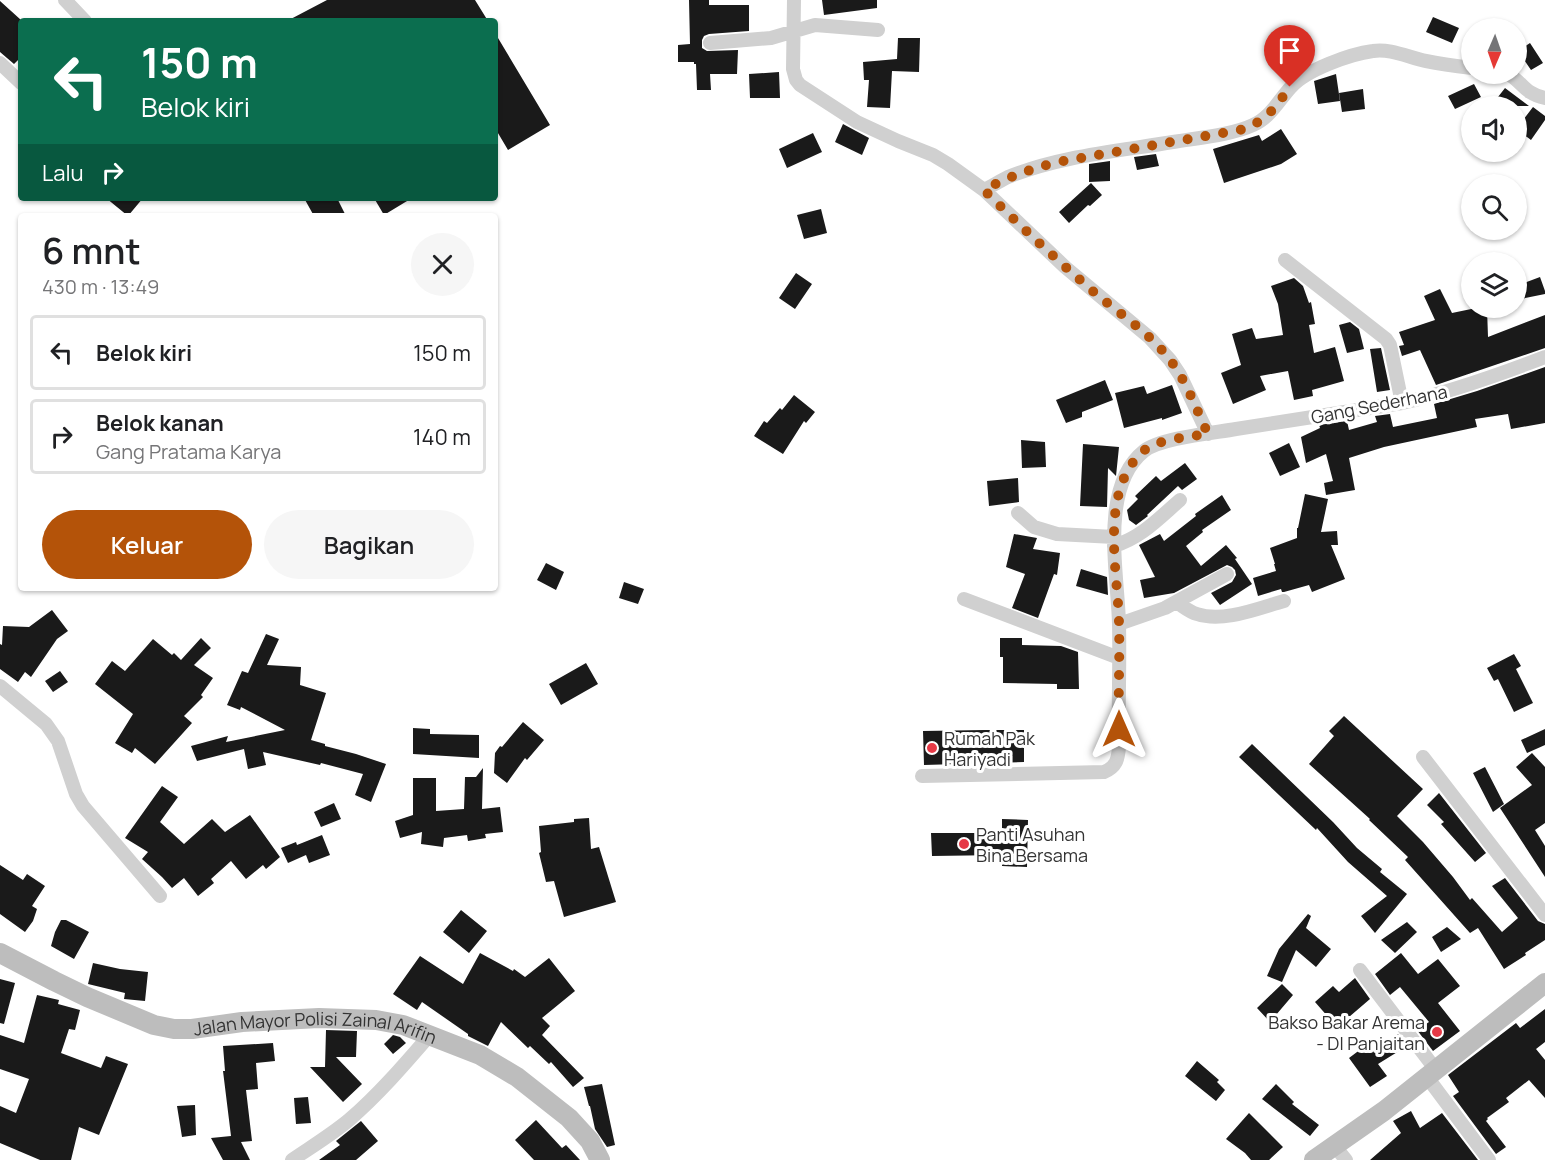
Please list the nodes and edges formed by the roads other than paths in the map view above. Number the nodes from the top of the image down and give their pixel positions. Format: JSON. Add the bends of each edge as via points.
{"nodes":[{"id":1,"x":64,"y":0,"type":"edge"},
{"id":2,"x":794,"y":0,"type":"edge"},
{"id":3,"x":82,"y":18,"type":"edge"},
{"id":4,"x":878,"y":30,"type":"dead end"},
{"id":5,"x":793,"y":31,"type":"junction"},
{"id":6,"x":710,"y":43,"type":"dead end"},
{"id":7,"x":0,"y":63,"type":"edge"},
{"id":8,"x":1461,"y":66,"type":"edge"},
{"id":9,"x":18,"y":80,"type":"edge"},
{"id":10,"x":1521,"y":84,"type":"edge"},
{"id":11,"x":1545,"y":98,"type":"edge"},
{"id":12,"x":984,"y":190,"type":"junction"},
{"id":13,"x":1285,"y":260,"type":"dead end"},
{"id":14,"x":1545,"y":357,"type":"edge"},
{"id":15,"x":1402,"y":403,"type":"junction"},
{"id":16,"x":1208,"y":434,"type":"junction"},
{"id":17,"x":1180,"y":500,"type":"dead end"},
{"id":18,"x":1018,"y":513,"type":"dead end"},
{"id":19,"x":1114,"y":541,"type":"junction"},
{"id":20,"x":1227,"y":574,"type":"dead end"},
{"id":21,"x":964,"y":599,"type":"dead end"},
{"id":22,"x":1284,"y":601,"type":"dead end"},
{"id":23,"x":1176,"y":602,"type":"junction"},
{"id":24,"x":1119,"y":624,"type":"junction"},
{"id":25,"x":1119,"y":658,"type":"junction"},
{"id":26,"x":0,"y":686,"type":"edge"},
{"id":27,"x":1423,"y":757,"type":"dead end"},
{"id":28,"x":922,"y":776,"type":"dead end"},
{"id":29,"x":160,"y":896,"type":"dead end"},
{"id":30,"x":1545,"y":915,"type":"edge"},
{"id":31,"x":0,"y":953,"type":"edge"},
{"id":32,"x":1360,"y":970,"type":"dead end"},
{"id":33,"x":1545,"y":983,"type":"edge"},
{"id":34,"x":429,"y":1036,"type":"junction"},
{"id":35,"x":1432,"y":1073,"type":"junction"},
{"id":36,"x":1340,"y":1153,"type":"edge"},
{"id":37,"x":292,"y":1160,"type":"edge"},
{"id":38,"x":600,"y":1160,"type":"edge"},
{"id":39,"x":1314,"y":1160,"type":"edge"},
{"id":40,"x":1489,"y":1160,"type":"edge"}],
"edges":[{"from":1,"to":3,"type":"street"},
{"from":2,"to":5,"type":"street"},
{"from":4,"to":5,"type":"street","via":[[814,25]]},
{"from":5,"to":6,"type":"street","via":[[771,38]]},
{"from":5,"to":12,"type":"street","via":[[793,69],[800,85],[857,122],[940,159]]},
{"from":7,"to":9,"type":"street"},
{"from":8,"to":12,"type":"street","via":[[1389,51],[1370,51],[1331,63],[1299,79],[1270,114],[1254,125],[1058,162],[1007,178]]},
{"from":10,"to":11,"type":"street","via":[[1528,92]]},
{"from":12,"to":16,"type":"street","via":[[1065,267],[1150,338],[1180,375]]},
{"from":13,"to":15,"type":"street","via":[[1386,339]]},
{"from":14,"to":15,"type":"street","name":"Gang Sederhana","via":[[1465,386]]},
{"from":15,"to":16,"type":"street","name":"Gang Sederhana"},
{"from":16,"to":19,"type":"street","name":"Gang Sederhana","via":[[1161,442],[1144,450],[1125,476],[1117,504]]},
{"from":17,"to":19,"type":"street","via":[[1133,539]]},
{"from":18,"to":19,"type":"street","via":[[1034,527],[1057,534]]},
{"from":19,"to":24,"type":"street","name":"Gang Sederhana"},
{"from":20,"to":23,"type":"street"},
{"from":21,"to":25,"type":"street"},
{"from":22,"to":23,"type":"street","via":[[1208,617],[1194,614]]},
{"from":23,"to":24,"type":"street"},
{"from":24,"to":25,"type":"street","name":"Gang Sederhana"},
{"from":25,"to":28,"type":"street","name":"Gang Sederhana","via":[[1118,758],[1111,769]]},
{"from":26,"to":29,"type":"street","via":[[46,724],[58,741],[83,806]]},
{"from":27,"to":30,"type":"street"},
{"from":31,"to":34,"type":"main road","name":"Jalan Mayor Polisi Zainal Arifin","via":[[70,989],[154,1025],[174,1029],[319,1018],[376,1020],[403,1025]]},
{"from":32,"to":35,"type":"street"},
{"from":33,"to":35,"type":"main road"},
{"from":34,"to":37,"type":"street","via":[[350,1119]]},
{"from":34,"to":38,"type":"main road","name":"Jalan Mayor Polisi Zainal Arifin","via":[[480,1055],[517,1077],[569,1118],[590,1141]]},
{"from":35,"to":36,"type":"main road"},
{"from":35,"to":40,"type":"street"},
{"from":36,"to":39,"type":"main road"}]}
